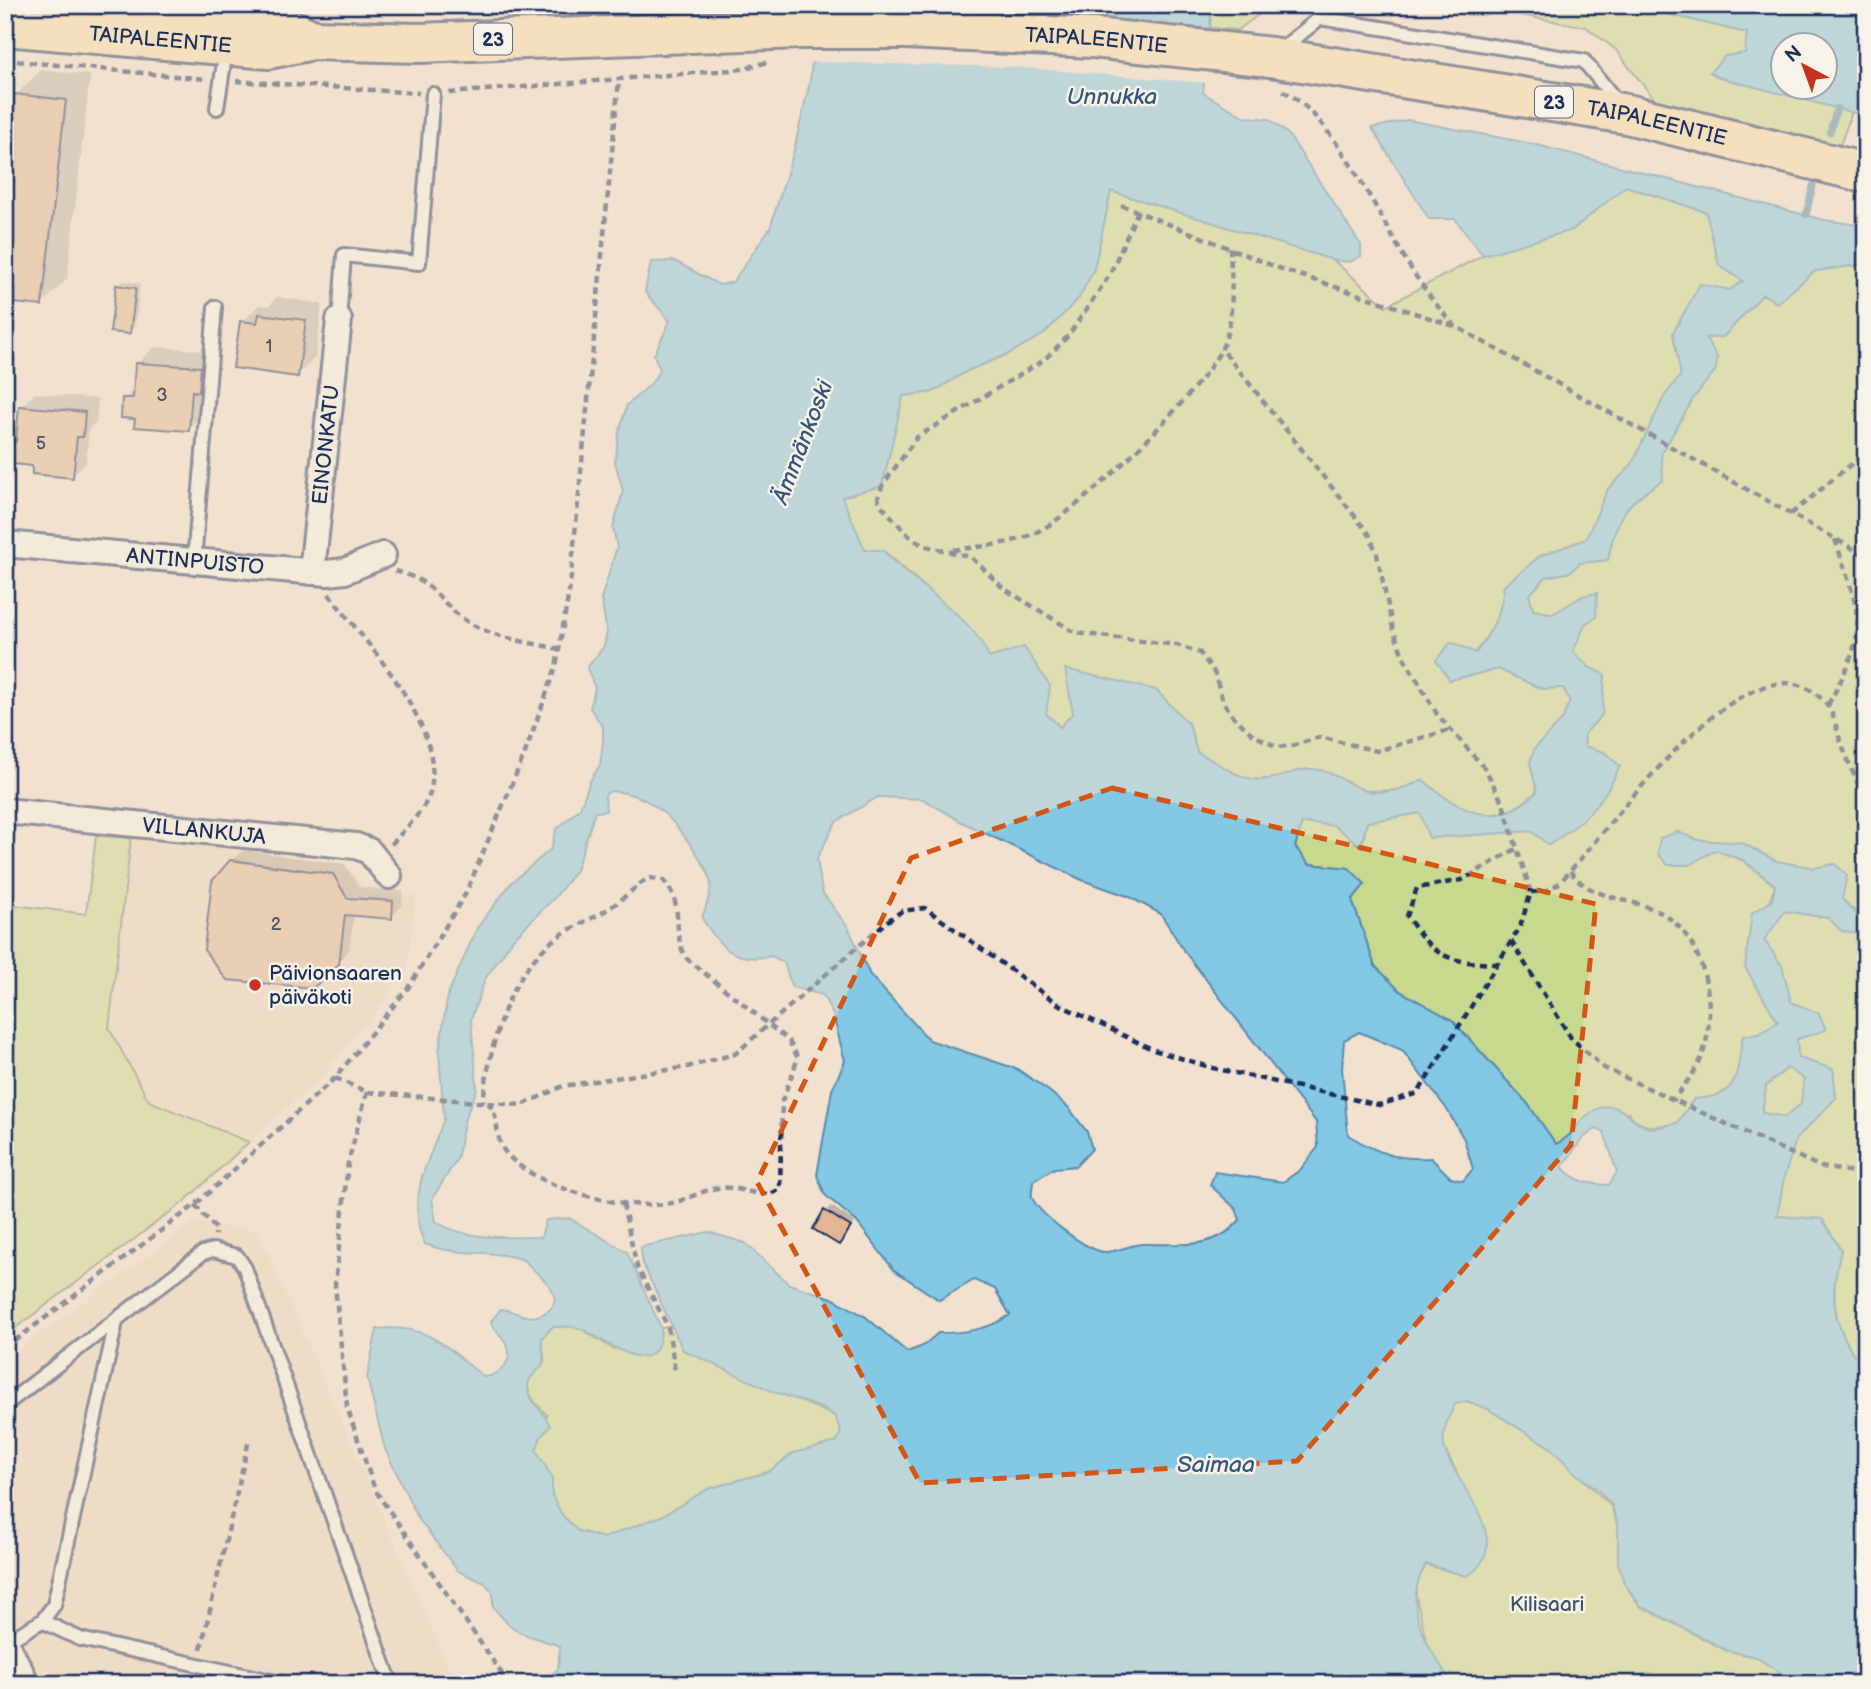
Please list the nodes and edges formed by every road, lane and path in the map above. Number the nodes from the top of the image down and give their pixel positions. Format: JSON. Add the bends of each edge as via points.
{"nodes":[{"id":1,"x":123,"y":5,"type":"edge"},
{"id":2,"x":5,"y":26,"type":"edge"},
{"id":3,"x":229,"y":35,"type":"edge"},
{"id":4,"x":5,"y":60,"type":"edge"},
{"id":5,"x":776,"y":60,"type":"dead end"},
{"id":6,"x":1262,"y":66,"type":"junction"},
{"id":7,"x":619,"y":79,"type":"junction"},
{"id":8,"x":433,"y":94,"type":"junction"},
{"id":9,"x":216,"y":108,"type":"dead end"},
{"id":10,"x":1866,"y":173,"type":"edge"},
{"id":11,"x":1121,"y":205,"type":"dead end"},
{"id":12,"x":1138,"y":211,"type":"junction"},
{"id":13,"x":1230,"y":247,"type":"junction"},
{"id":14,"x":215,"y":307,"type":"dead end"},
{"id":15,"x":339,"y":320,"type":"joint"},
{"id":16,"x":1455,"y":327,"type":"junction"},
{"id":17,"x":1221,"y":348,"type":"junction"},
{"id":18,"x":1866,"y":452,"type":"edge"},
{"id":19,"x":1791,"y":514,"type":"junction"},
{"id":20,"x":1835,"y":539,"type":"junction"},
{"id":21,"x":5,"y":544,"type":"edge"},
{"id":22,"x":951,"y":550,"type":"junction"},
{"id":23,"x":1866,"y":556,"type":"edge"},
{"id":24,"x":373,"y":560,"type":"joint"},
{"id":25,"x":194,"y":562,"type":"junction"},
{"id":26,"x":312,"y":572,"type":"junction"},
{"id":27,"x":559,"y":649,"type":"junction"},
{"id":28,"x":1828,"y":705,"type":"junction"},
{"id":29,"x":1450,"y":730,"type":"junction"},
{"id":30,"x":1866,"y":802,"type":"edge"},
{"id":31,"x":5,"y":811,"type":"edge"},
{"id":32,"x":1517,"y":849,"type":"junction"},
{"id":33,"x":384,"y":868,"type":"joint"},
{"id":34,"x":1570,"y":871,"type":"junction"},
{"id":35,"x":1531,"y":892,"type":"junction"},
{"id":36,"x":1511,"y":940,"type":"junction"},
{"id":37,"x":1498,"y":964,"type":"junction"},
{"id":38,"x":770,"y":1027,"type":"junction"},
{"id":39,"x":335,"y":1078,"type":"junction"},
{"id":40,"x":368,"y":1092,"type":"junction"},
{"id":41,"x":1672,"y":1101,"type":"junction"},
{"id":42,"x":483,"y":1102,"type":"junction"},
{"id":43,"x":1866,"y":1174,"type":"edge"},
{"id":44,"x":624,"y":1204,"type":"junction"},
{"id":45,"x":195,"y":1205,"type":"junction"},
{"id":46,"x":213,"y":1250,"type":"junction"},
{"id":47,"x":116,"y":1322,"type":"junction"},
{"id":48,"x":5,"y":1348,"type":"edge"},
{"id":49,"x":675,"y":1371,"type":"dead end"},
{"id":50,"x":5,"y":1405,"type":"edge"},
{"id":51,"x":249,"y":1440,"type":"dead end"},
{"id":52,"x":42,"y":1621,"type":"junction"},
{"id":53,"x":5,"y":1642,"type":"edge"},
{"id":54,"x":198,"y":1665,"type":"junction"},
{"id":55,"x":27,"y":1684,"type":"edge"},
{"id":56,"x":285,"y":1684,"type":"edge"},
{"id":57,"x":391,"y":1684,"type":"edge"},
{"id":58,"x":509,"y":1684,"type":"edge"}],
"edges":[{"from":1,"to":3,"type":"highway","name":"TAIPALEENTIE","number":"23"},
{"from":2,"to":3,"type":"highway","name":"TAIPALEENTIE","number":"23"},
{"from":3,"to":4,"type":"path"},
{"from":3,"to":6,"type":"highway","name":"TAIPALEENTIE","number":"23","via":[[269,49],[313,40],[418,43],[906,29],[1093,38]]},
{"from":3,"to":8,"type":"path"},
{"from":3,"to":9,"type":"lane"},
{"from":5,"to":7,"type":"path","via":[[742,69]]},
{"from":6,"to":10,"type":"highway","name":"TAIPALEENTIE","number":"23","via":[[1627,114]]},
{"from":6,"to":16,"type":"path","via":[[1322,125],[1416,275]]},
{"from":7,"to":8,"type":"path"},
{"from":7,"to":27,"type":"path","via":[[570,586]]},
{"from":8,"to":15,"type":"lane","via":[[419,263],[344,255]]},
{"from":11,"to":12,"type":"path"},
{"from":12,"to":13,"type":"path"},
{"from":12,"to":22,"type":"path","via":[[1104,285],[1054,351],[918,435],[882,486],[880,505],[903,531],[922,545]]},
{"from":13,"to":16,"type":"path","via":[[1293,274]]},
{"from":13,"to":17,"type":"path","via":[[1230,309]]},
{"from":14,"to":25,"type":"lane"},
{"from":15,"to":26,"type":"street","name":"EINONKATU"},
{"from":16,"to":19,"type":"path"},
{"from":17,"to":22,"type":"path","via":[[1169,416],[1066,513],[1018,540]]},
{"from":17,"to":29,"type":"path","via":[[1369,534],[1403,656]]},
{"from":18,"to":19,"type":"path"},
{"from":19,"to":20,"type":"path"},
{"from":20,"to":23,"type":"path"},
{"from":20,"to":28,"type":"path","via":[[1856,599],[1860,629],[1851,662]]},
{"from":21,"to":25,"type":"street","name":"ANTINPUISTO"},
{"from":22,"to":29,"type":"path","via":[[971,556],[1003,589],[1076,633],[1177,645],[1200,653],[1214,672],[1232,715],[1252,734],[1277,747],[1320,737],[1377,751]]},
{"from":24,"to":26,"type":"street","name":"ANTINPUISTO","via":[[345,571]]},
{"from":24,"to":27,"type":"path","via":[[422,579],[465,620],[494,633]]},
{"from":25,"to":26,"type":"street","name":"ANTINPUISTO"},
{"from":26,"to":33,"type":"path","via":[[404,693],[426,741],[430,791]]},
{"from":27,"to":39,"type":"path","via":[[525,753],[466,893],[408,988]]},
{"from":28,"to":30,"type":"path"},
{"from":28,"to":34,"type":"path","via":[[1795,684],[1762,688],[1739,697],[1653,774]]},
{"from":29,"to":32,"type":"path","via":[[1482,765],[1503,804]]},
{"from":31,"to":33,"type":"street","name":"VILLANKUJA","via":[[356,846],[369,851]]},
{"from":32,"to":35,"type":"path"},
{"from":32,"to":37,"type":"path","via":[[1462,880],[1417,888],[1407,916],[1426,945],[1458,962]]},
{"from":34,"to":35,"type":"path","via":[[1552,888]]},
{"from":34,"to":41,"type":"path","via":[[1582,887],[1665,916],[1695,947],[1710,1010],[1702,1057]]},
{"from":35,"to":36,"type":"path"},
{"from":36,"to":37,"type":"path"},
{"from":36,"to":41,"type":"path","via":[[1583,1052],[1616,1075]]},
{"from":37,"to":38,"type":"path","via":[[1418,1093],[1379,1105],[1154,1051],[1058,1004],[925,908],[902,911],[886,922]]},
{"from":38,"to":42,"type":"path","via":[[735,1054],[699,1064],[563,1086],[522,1105]]},
{"from":38,"to":42,"type":"path","via":[[687,959],[680,944],[674,896],[663,880],[649,878],[611,907],[553,940],[535,960],[498,1028]]},
{"from":38,"to":44,"type":"path","via":[[794,1046],[798,1058],[782,1101],[780,1189],[764,1194],[728,1186],[671,1203]]},
{"from":39,"to":40,"type":"path"},
{"from":39,"to":45,"type":"path"},
{"from":40,"to":42,"type":"path"},
{"from":40,"to":58,"type":"path","via":[[348,1163],[335,1285],[347,1407],[375,1490]]},
{"from":41,"to":43,"type":"path","via":[[1821,1167]]},
{"from":42,"to":44,"type":"path","via":[[495,1114],[499,1142],[512,1159],[569,1190]]},
{"from":44,"to":49,"type":"path","via":[[637,1267],[668,1327]]},
{"from":45,"to":46,"type":"path","via":[[216,1229]]},
{"from":45,"to":48,"type":"path"},
{"from":46,"to":47,"type":"lane"},
{"from":46,"to":57,"type":"lane","via":[[237,1256],[245,1268]]},
{"from":47,"to":50,"type":"lane"},
{"from":47,"to":52,"type":"lane","via":[[54,1605]]},
{"from":51,"to":54,"type":"path"},
{"from":52,"to":53,"type":"lane"},
{"from":52,"to":54,"type":"lane","via":[[80,1639]]},
{"from":53,"to":55,"type":"street"},
{"from":54,"to":56,"type":"lane"}]}
